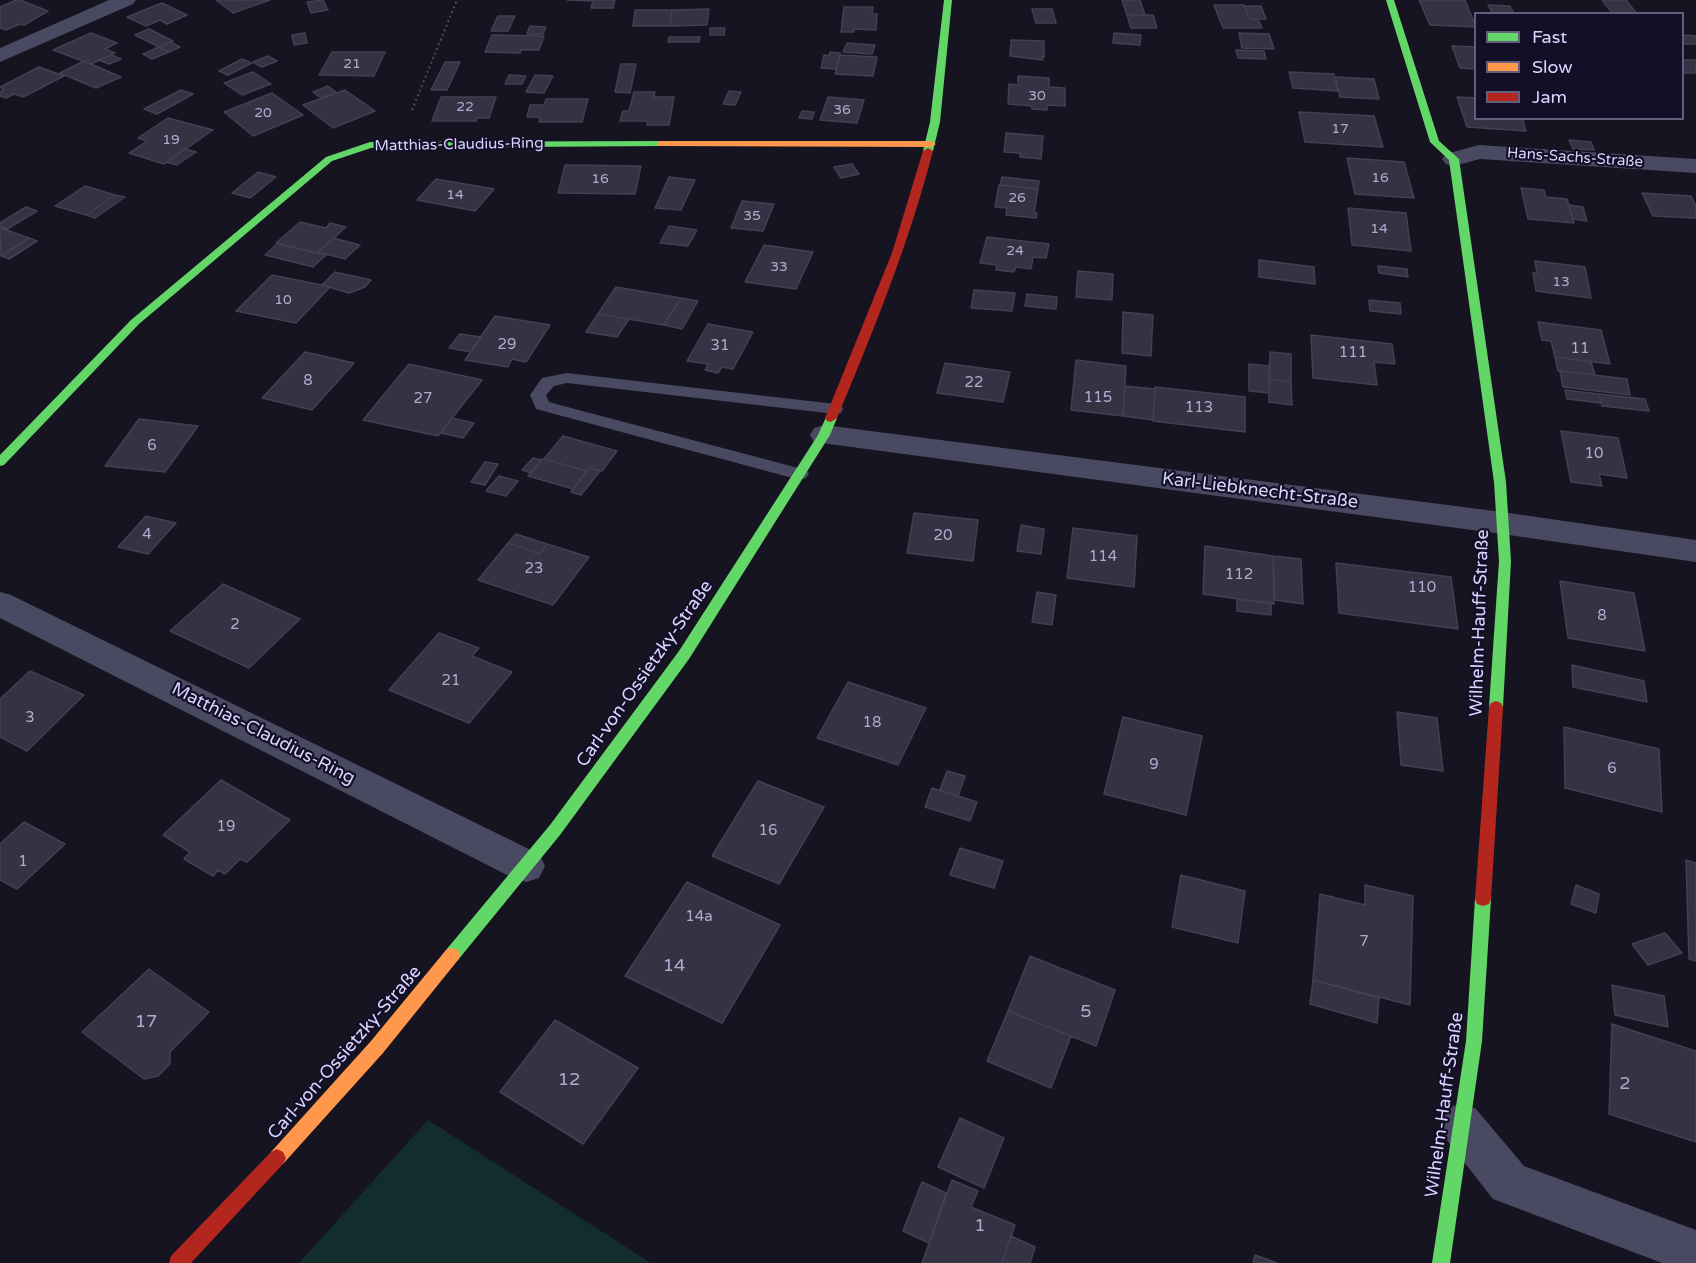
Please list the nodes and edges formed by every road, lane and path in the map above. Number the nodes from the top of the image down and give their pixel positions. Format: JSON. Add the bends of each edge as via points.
{"nodes":[{"id":1,"x":126,"y":0,"type":"edge"},
{"id":2,"x":457,"y":0,"type":"edge"},
{"id":3,"x":948,"y":0,"type":"edge"},
{"id":4,"x":1390,"y":0,"type":"edge"},
{"id":5,"x":0,"y":56,"type":"edge"},
{"id":6,"x":398,"y":144,"type":"junction"},
{"id":7,"x":931,"y":144,"type":"junction"},
{"id":8,"x":1454,"y":159,"type":"junction"},
{"id":9,"x":1696,"y":166,"type":"edge"},
{"id":10,"x":830,"y":422,"type":"junction"},
{"id":11,"x":0,"y":462,"type":"edge"},
{"id":12,"x":800,"y":474,"type":"junction"},
{"id":13,"x":1503,"y":523,"type":"junction"},
{"id":14,"x":1696,"y":551,"type":"edge"},
{"id":15,"x":0,"y":604,"type":"edge"},
{"id":16,"x":526,"y":866,"type":"junction"},
{"id":17,"x":1461,"y":1124,"type":"junction"},
{"id":18,"x":1696,"y":1253,"type":"edge"},
{"id":19,"x":178,"y":1263,"type":"edge"},
{"id":20,"x":1441,"y":1263,"type":"edge"}],
"edges":[{"from":1,"to":5,"type":"street"},
{"from":2,"to":6,"type":"path"},
{"from":3,"to":7,"type":"street","name":"Carl-von-Ossietzky-Straße"},
{"from":4,"to":8,"type":"street","via":[[1436,142]]},
{"from":6,"to":7,"type":"street","name":"Matthias-Claudius-Ring"},
{"from":6,"to":11,"type":"street","name":"Matthias-Claudius-Ring","via":[[370,145],[328,159],[135,322]]},
{"from":7,"to":10,"type":"street","name":"Carl-von-Ossietzky-Straße","via":[[885,292]]},
{"from":8,"to":9,"type":"street","name":"Hans-Sachs-Straße","via":[[1479,152]]},
{"from":8,"to":13,"type":"street","name":"Wilhelm-Hauff-Straße","via":[[1499,470]]},
{"from":10,"to":12,"type":"street","name":"Carl-von-Ossietzky-Straße"},
{"from":10,"to":12,"type":"lane","via":[[567,378],[548,382],[538,395],[542,405],[550,408]]},
{"from":10,"to":13,"type":"street","name":"Karl-Liebknecht-Straße"},
{"from":12,"to":16,"type":"street","name":"Carl-von-Ossietzky-Straße","via":[[679,663]]},
{"from":13,"to":14,"type":"street","name":"Karl-Liebknecht-Straße"},
{"from":13,"to":17,"type":"street","name":"Wilhelm-Hauff-Straße","via":[[1505,561],[1474,1041]]},
{"from":15,"to":16,"type":"street","name":"Matthias-Claudius-Ring"},
{"from":16,"to":19,"type":"street","name":"Carl-von-Ossietzky-Straße","via":[[377,1047]]},
{"from":17,"to":18,"type":"street","via":[[1509,1184]]},
{"from":17,"to":20,"type":"street","name":"Wilhelm-Hauff-Straße"}]}
